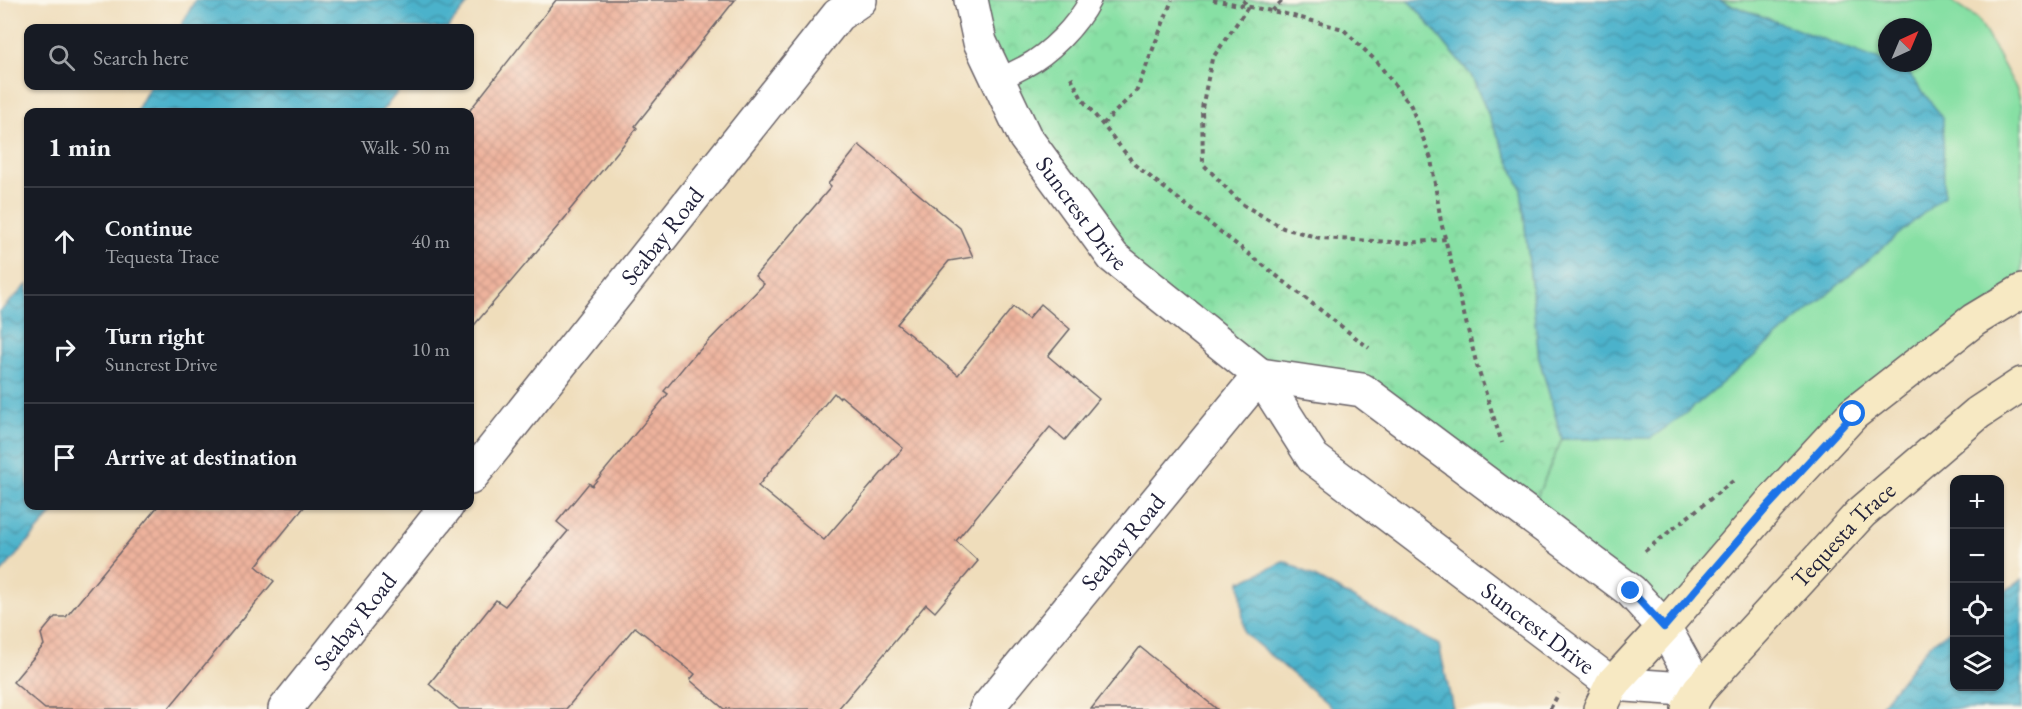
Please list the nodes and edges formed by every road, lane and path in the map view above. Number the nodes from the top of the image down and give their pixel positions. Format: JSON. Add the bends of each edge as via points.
{"nodes":[{"id":1,"x":860,"y":0,"type":"edge"},
{"id":2,"x":971,"y":0,"type":"edge"},
{"id":3,"x":1090,"y":0,"type":"edge"},
{"id":4,"x":1172,"y":0,"type":"edge"},
{"id":5,"x":1213,"y":0,"type":"edge"},
{"id":6,"x":1244,"y":0,"type":"edge"},
{"id":7,"x":1283,"y":0,"type":"edge"},
{"id":8,"x":1248,"y":7,"type":"junction"},
{"id":9,"x":1272,"y":11,"type":"junction"},
{"id":10,"x":1055,"y":44,"type":"junction"},
{"id":11,"x":998,"y":80,"type":"junction"},
{"id":12,"x":1102,"y":124,"type":"junction"},
{"id":13,"x":1446,"y":239,"type":"junction"},
{"id":14,"x":2022,"y":291,"type":"edge"},
{"id":15,"x":1370,"y":349,"type":"dead end"},
{"id":16,"x":1260,"y":375,"type":"junction"},
{"id":17,"x":2022,"y":384,"type":"edge"},
{"id":18,"x":1504,"y":448,"type":"dead end"},
{"id":19,"x":474,"y":473,"type":"edge"},
{"id":20,"x":444,"y":510,"type":"edge"},
{"id":21,"x":1664,"y":627,"type":"junction"},
{"id":22,"x":1606,"y":697,"type":"edge"},
{"id":23,"x":1693,"y":700,"type":"edge"},
{"id":24,"x":285,"y":709,"type":"edge"},
{"id":25,"x":986,"y":709,"type":"edge"}],
"edges":[{"from":1,"to":19,"type":"street","name":"Seabay Road","via":[[838,15]]},
{"from":2,"to":11,"type":"street","name":"Suncrest Drive","via":[[980,42]]},
{"from":3,"to":10,"type":"lane"},
{"from":4,"to":12,"type":"path","via":[[1137,90]]},
{"from":5,"to":8,"type":"path"},
{"from":6,"to":8,"type":"path"},
{"from":7,"to":9,"type":"path"},
{"from":8,"to":9,"type":"path"},
{"from":8,"to":13,"type":"path","via":[[1212,58],[1202,108],[1203,164],[1242,204],[1283,228],[1320,238],[1410,243]]},
{"from":9,"to":13,"type":"path","via":[[1343,29],[1377,62],[1411,106],[1431,159]]},
{"from":10,"to":11,"type":"lane","via":[[1025,67]]},
{"from":10,"to":12,"type":"path","via":[[1082,99]]},
{"from":11,"to":16,"type":"street","name":"Suncrest Drive","via":[[1025,137],[1113,257]]},
{"from":12,"to":15,"type":"path","via":[[1135,165]]},
{"from":13,"to":18,"type":"path","via":[[1477,366]]},
{"from":14,"to":21,"type":"street","via":[[1974,320],[1853,414]]},
{"from":16,"to":21,"type":"street","via":[[1362,390],[1631,591]]},
{"from":16,"to":22,"type":"street","name":"Suncrest Drive","via":[[1313,458]]},
{"from":16,"to":25,"type":"street","name":"Seabay Road"},
{"from":17,"to":23,"type":"street","name":"Tequesta Trace","via":[[1978,413],[1861,513]]},
{"from":20,"to":24,"type":"street","name":"Seabay Road"},
{"from":21,"to":22,"type":"street"},
{"from":21,"to":23,"type":"street"},
{"from":22,"to":23,"type":"street","name":"Suncrest Drive"}]}
